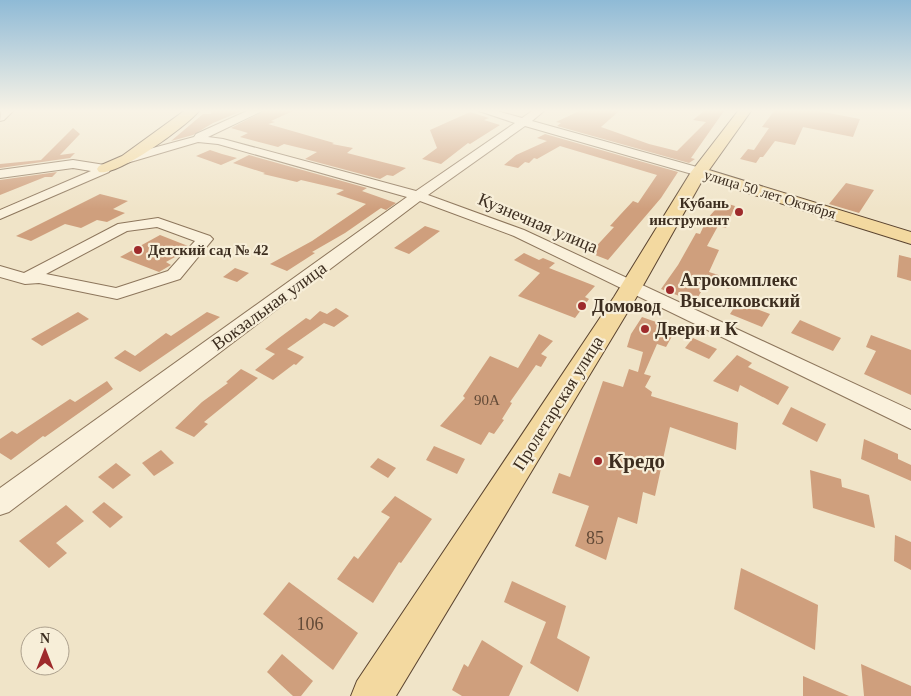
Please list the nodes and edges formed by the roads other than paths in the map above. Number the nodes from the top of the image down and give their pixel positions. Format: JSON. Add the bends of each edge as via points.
{"nodes":[{"id":1,"x":148,"y":143,"type":"edge"},
{"id":2,"x":182,"y":143,"type":"edge"},
{"id":3,"x":230,"y":143,"type":"edge"},
{"id":4,"x":493,"y":143,"type":"edge"},
{"id":5,"x":599,"y":143,"type":"edge"},
{"id":6,"x":721,"y":143,"type":"edge"},
{"id":7,"x":127,"y":159,"type":"junction"},
{"id":8,"x":105,"y":169,"type":"junction"},
{"id":9,"x":699,"y":172,"type":"junction"},
{"id":10,"x":0,"y":174,"type":"edge"},
{"id":11,"x":418,"y":196,"type":"junction"},
{"id":12,"x":0,"y":215,"type":"edge"},
{"id":13,"x":911,"y":238,"type":"edge"},
{"id":14,"x":0,"y":271,"type":"edge"},
{"id":15,"x":25,"y":279,"type":"junction"},
{"id":16,"x":632,"y":287,"type":"junction"},
{"id":17,"x":911,"y":420,"type":"edge"},
{"id":18,"x":3,"y":498,"type":"edge"},
{"id":19,"x":372,"y":696,"type":"edge"}],
"edges":[{"from":1,"to":7,"type":"main road"},
{"from":2,"to":7,"type":"street","name":"Кузнечная улица"},
{"from":3,"to":11,"type":"street","name":"Кузнечная улица"},
{"from":4,"to":11,"type":"street","name":"Вокзальная улица"},
{"from":5,"to":9,"type":"street","name":"улица 50 лет Октября"},
{"from":6,"to":9,"type":"main road","name":"Пролетарская улица"},
{"from":7,"to":8,"type":"main road"},
{"from":8,"to":10,"type":"street","via":[[73,164]]},
{"from":8,"to":12,"type":"street"},
{"from":9,"to":13,"type":"main road","name":"улица 50 лет Октября"},
{"from":9,"to":16,"type":"main road","name":"Пролетарская улица"},
{"from":11,"to":16,"type":"street","name":"Кузнечная улица","via":[[519,233]]},
{"from":11,"to":18,"type":"street","name":"Вокзальная улица"},
{"from":14,"to":15,"type":"street"},
{"from":15,"to":15,"type":"street","via":[[39,278],[117,294],[174,274],[205,239],[158,222],[123,227]]},
{"from":16,"to":17,"type":"street","name":"Кузнечная улица"},
{"from":16,"to":19,"type":"main road","name":"Пролетарская улица"}]}
